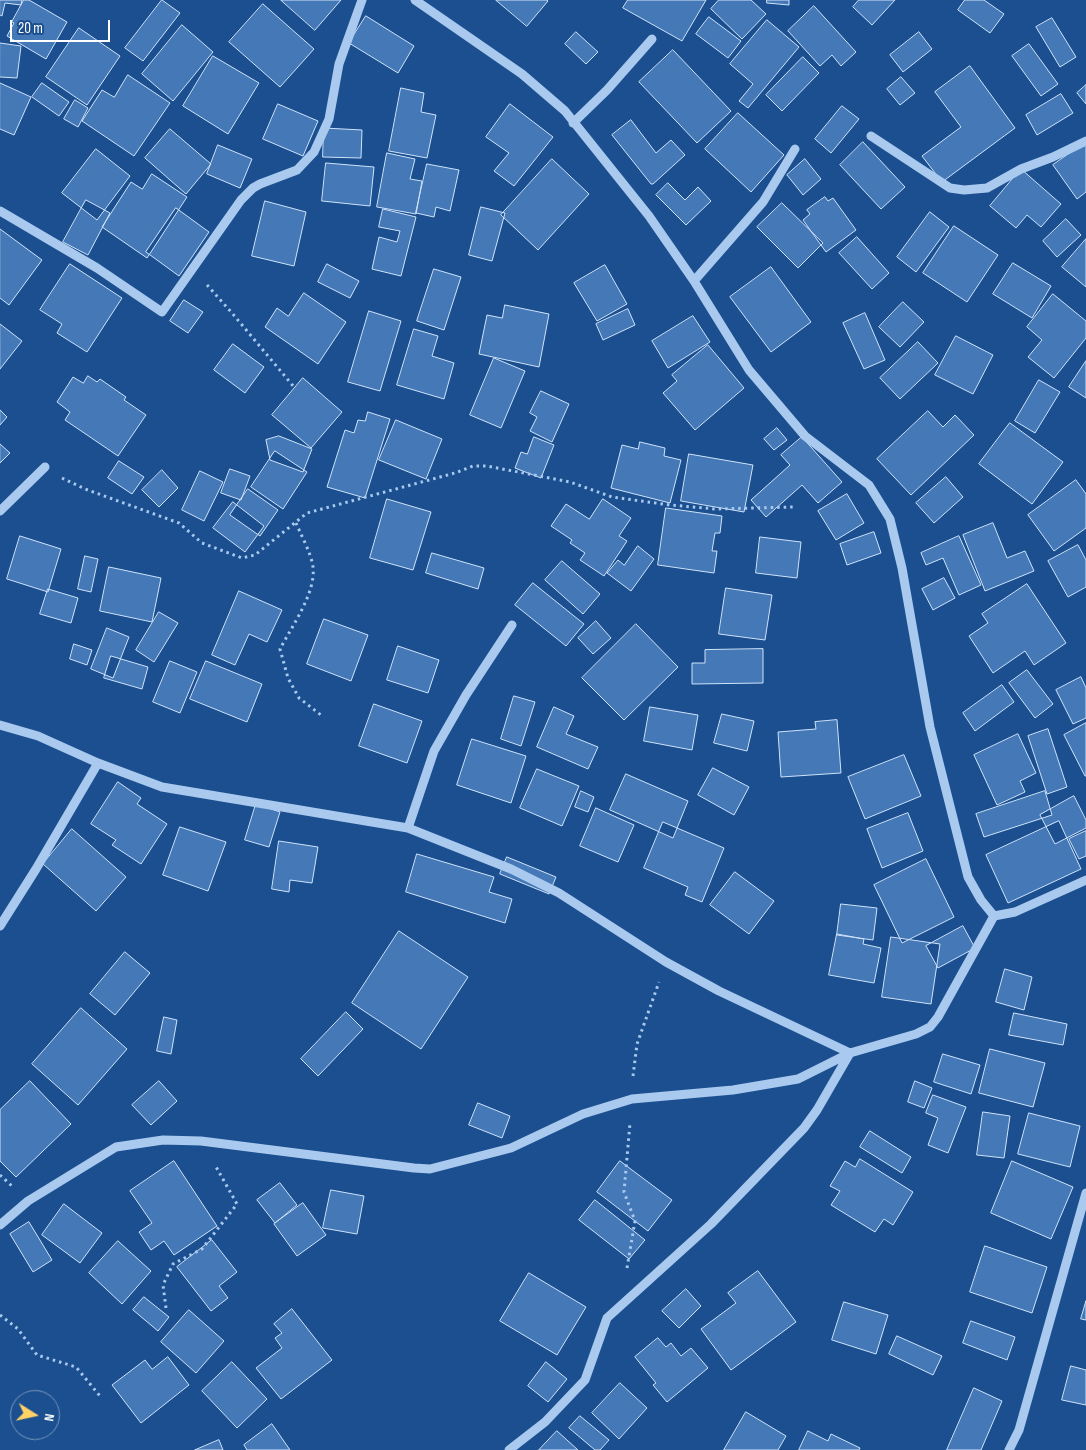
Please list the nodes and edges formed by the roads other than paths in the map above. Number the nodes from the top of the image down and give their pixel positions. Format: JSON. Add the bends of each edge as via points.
{"nodes":[{"id":1,"x":362,"y":0,"type":"edge"},
{"id":2,"x":415,"y":0,"type":"edge"},
{"id":3,"x":652,"y":39,"type":"dead end"},
{"id":4,"x":573,"y":123,"type":"junction"},
{"id":5,"x":871,"y":136,"type":"dead end"},
{"id":6,"x":1086,"y":141,"type":"edge"},
{"id":7,"x":795,"y":149,"type":"dead end"},
{"id":8,"x":0,"y":211,"type":"edge"},
{"id":9,"x":694,"y":281,"type":"junction"},
{"id":10,"x":45,"y":467,"type":"road end"},
{"id":11,"x":0,"y":511,"type":"edge"},
{"id":12,"x":512,"y":625,"type":"dead end"},
{"id":13,"x":0,"y":725,"type":"edge"},
{"id":14,"x":98,"y":763,"type":"junction"},
{"id":15,"x":408,"y":828,"type":"junction"},
{"id":16,"x":1086,"y":880,"type":"edge"},
{"id":17,"x":994,"y":916,"type":"junction"},
{"id":18,"x":0,"y":926,"type":"edge"},
{"id":19,"x":850,"y":1053,"type":"junction"},
{"id":20,"x":1086,"y":1194,"type":"edge"},
{"id":21,"x":0,"y":1225,"type":"edge"},
{"id":22,"x":509,"y":1450,"type":"edge"},
{"id":23,"x":1009,"y":1450,"type":"edge"}],
"edges":[{"from":1,"to":8,"type":"street","via":[[339,64],[329,120],[314,152],[297,170],[260,184],[241,200],[162,312],[97,268]]},
{"from":2,"to":4,"type":"street","via":[[522,74],[565,111]]},
{"from":3,"to":4,"type":"street"},
{"from":4,"to":9,"type":"street","via":[[649,216]]},
{"from":5,"to":6,"type":"street","via":[[950,188],[964,190],[987,188],[1021,169]]},
{"from":7,"to":9,"type":"street","via":[[763,202]]},
{"from":9,"to":17,"type":"street","via":[[749,370],[805,436],[869,486],[890,519],[902,568],[930,727],[968,877]]},
{"from":10,"to":11,"type":"street"},
{"from":12,"to":15,"type":"street","via":[[434,750]]},
{"from":13,"to":14,"type":"street","via":[[38,736]]},
{"from":14,"to":15,"type":"street","via":[[162,787]]},
{"from":14,"to":18,"type":"street"},
{"from":15,"to":19,"type":"street","via":[[511,869],[560,893],[666,962]]},
{"from":16,"to":17,"type":"street","via":[[1015,912]]},
{"from":17,"to":19,"type":"street","via":[[930,1027]]},
{"from":19,"to":21,"type":"street","via":[[798,1079],[733,1090],[632,1099],[583,1114],[511,1148],[430,1169],[201,1141],[163,1140],[116,1147],[28,1201]]},
{"from":19,"to":22,"type":"street","via":[[804,1128],[711,1224],[607,1318],[585,1380],[545,1422]]},
{"from":20,"to":23,"type":"street","via":[[1019,1430]]}]}
